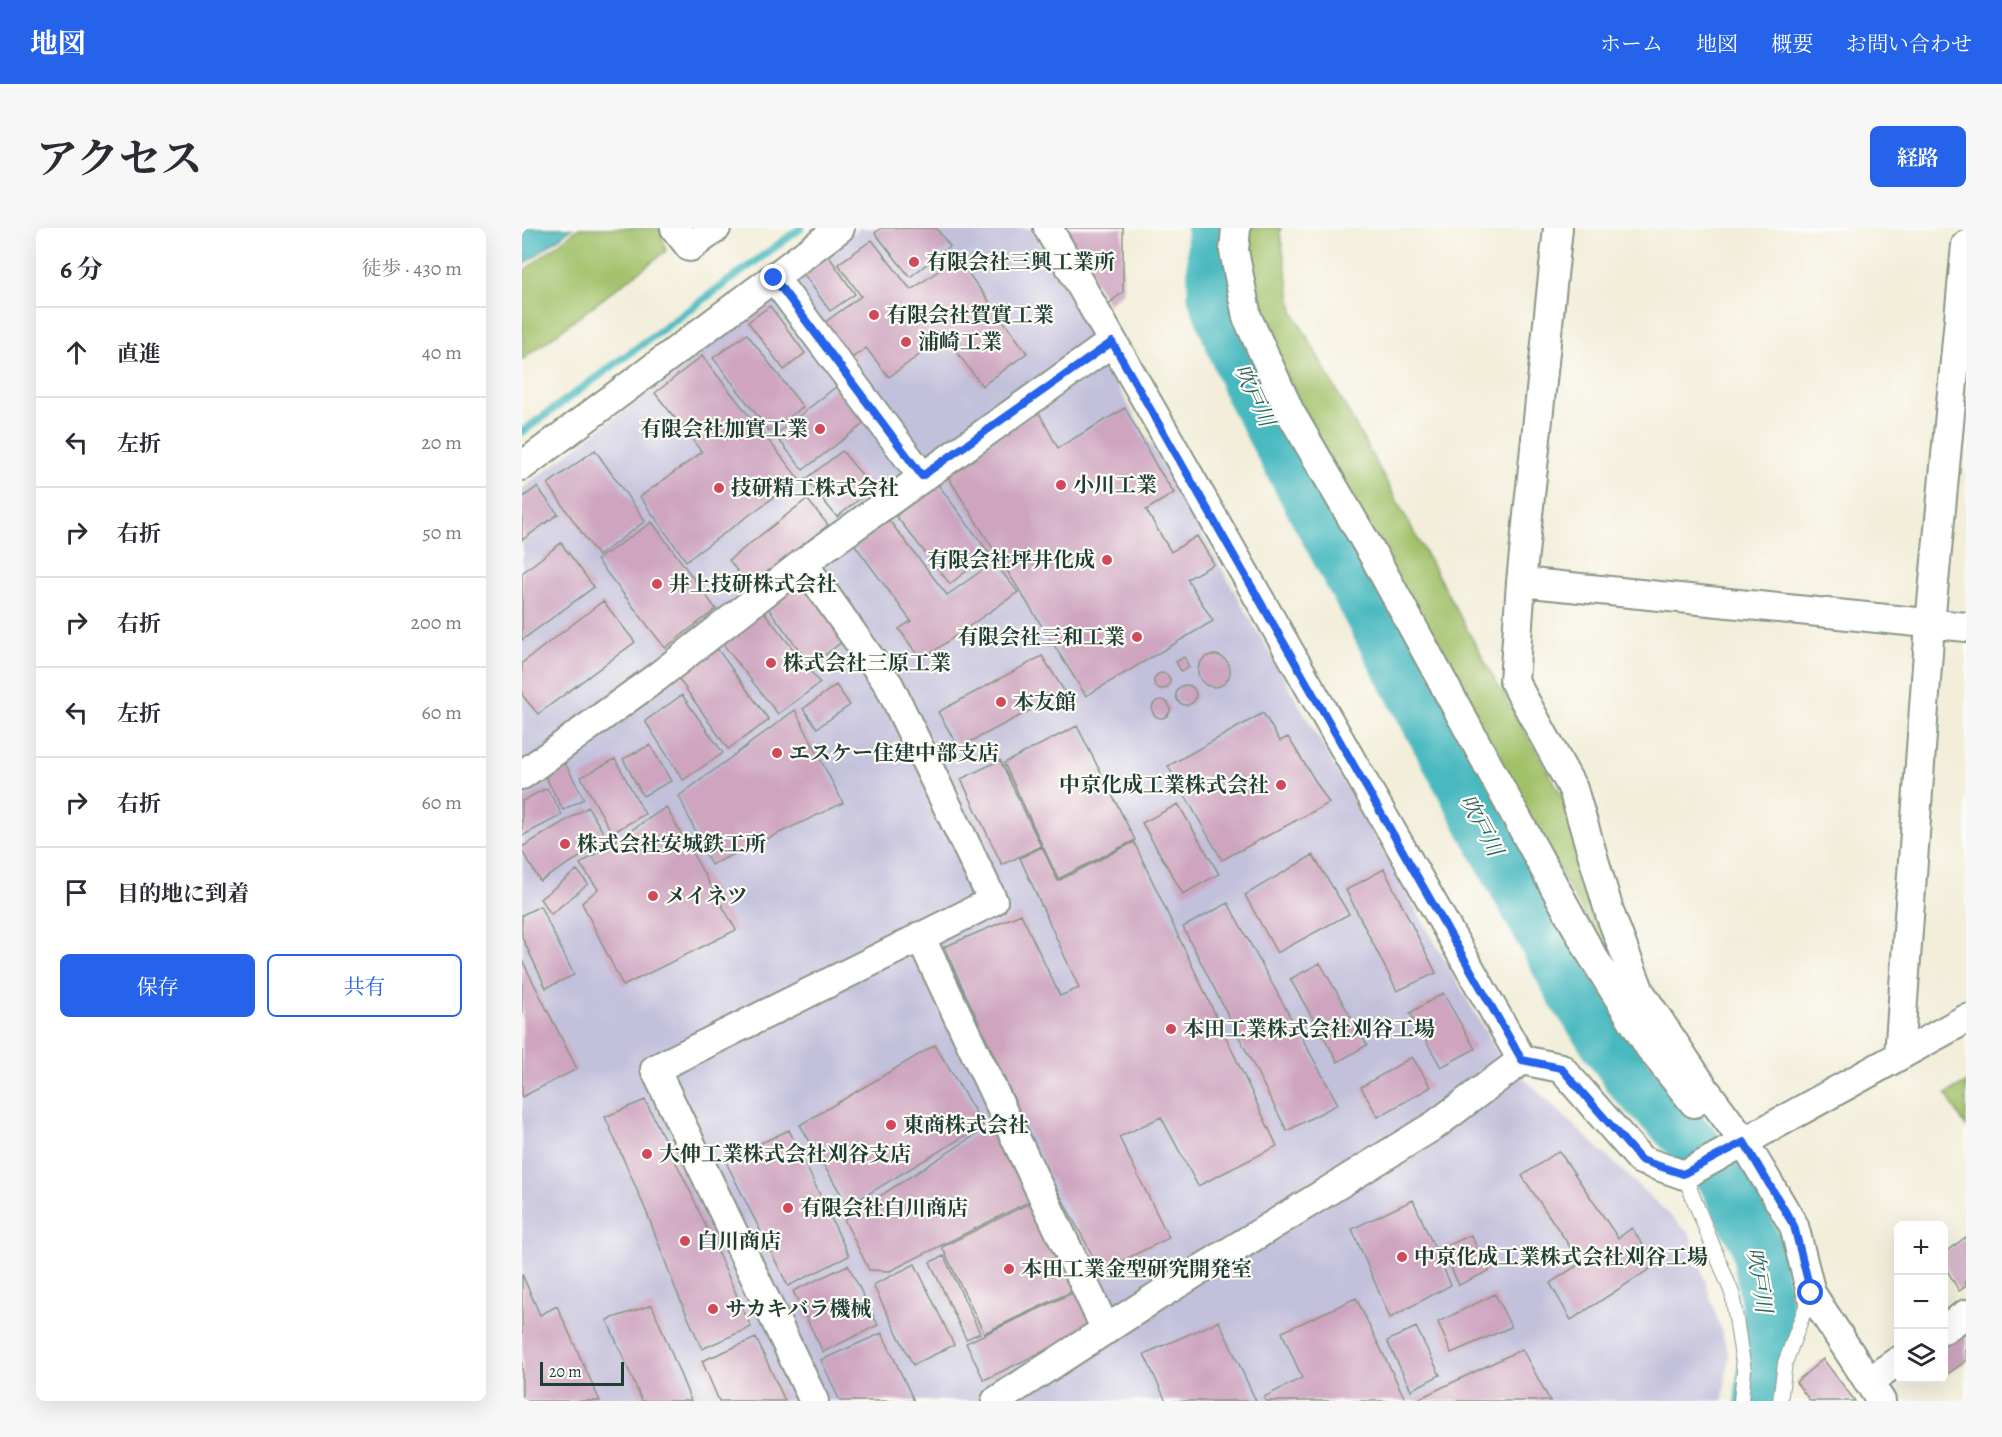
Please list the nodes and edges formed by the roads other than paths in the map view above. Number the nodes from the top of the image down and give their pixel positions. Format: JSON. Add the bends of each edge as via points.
{"nodes":[{"id":1,"x":716,"y":228,"type":"edge"},
{"id":2,"x":840,"y":228,"type":"edge"},
{"id":3,"x":1048,"y":228,"type":"edge"},
{"id":4,"x":1236,"y":228,"type":"edge"},
{"id":5,"x":1558,"y":228,"type":"edge"},
{"id":6,"x":683,"y":238,"type":"edge"},
{"id":7,"x":1966,"y":245,"type":"edge"},
{"id":8,"x":774,"y":278,"type":"junction"},
{"id":9,"x":1112,"y":342,"type":"junction"},
{"id":10,"x":522,"y":466,"type":"edge"},
{"id":11,"x":922,"y":476,"type":"junction"},
{"id":12,"x":803,"y":563,"type":"junction"},
{"id":13,"x":1521,"y":582,"type":"junction"},
{"id":14,"x":1930,"y":624,"type":"junction"},
{"id":15,"x":1966,"y":627,"type":"edge"},
{"id":16,"x":522,"y":775,"type":"edge"},
{"id":17,"x":920,"y":936,"type":"junction"},
{"id":18,"x":1966,"y":1019,"type":"edge"},
{"id":19,"x":1899,"y":1056,"type":"junction"},
{"id":20,"x":1522,"y":1060,"type":"junction"},
{"id":21,"x":1744,"y":1142,"type":"junction"},
{"id":22,"x":1683,"y":1174,"type":"junction"},
{"id":23,"x":1811,"y":1293,"type":"junction"},
{"id":24,"x":1966,"y":1314,"type":"edge"},
{"id":25,"x":1948,"y":1326,"type":"edge"},
{"id":26,"x":1106,"y":1330,"type":"junction"},
{"id":27,"x":1894,"y":1367,"type":"edge"},
{"id":28,"x":1875,"y":1392,"type":"edge"},
{"id":29,"x":814,"y":1401,"type":"edge"},
{"id":30,"x":996,"y":1401,"type":"edge"},
{"id":31,"x":1741,"y":1401,"type":"edge"},
{"id":32,"x":1780,"y":1401,"type":"edge"}],
"edges":[{"from":1,"to":6,"type":"street"},
{"from":2,"to":8,"type":"street"},
{"from":3,"to":9,"type":"street"},
{"from":4,"to":21,"type":"street","via":[[1234,251],[1247,317],[1290,412],[1380,568],[1584,942],[1650,1048],[1714,1127]]},
{"from":5,"to":13,"type":"street"},
{"from":7,"to":14,"type":"street"},
{"from":8,"to":10,"type":"street"},
{"from":8,"to":11,"type":"street"},
{"from":9,"to":11,"type":"street"},
{"from":9,"to":20,"type":"street"},
{"from":11,"to":12,"type":"street"},
{"from":12,"to":16,"type":"street","via":[[657,677]]},
{"from":12,"to":17,"type":"street","via":[[889,685],[993,901]]},
{"from":13,"to":14,"type":"street"},
{"from":13,"to":21,"type":"street","via":[[1514,681],[1573,789],[1610,914],[1640,992]]},
{"from":14,"to":15,"type":"street"},
{"from":14,"to":19,"type":"street"},
{"from":17,"to":26,"type":"street"},
{"from":17,"to":29,"type":"street","via":[[655,1069]]},
{"from":18,"to":19,"type":"street"},
{"from":19,"to":21,"type":"street"},
{"from":20,"to":22,"type":"street","via":[[1561,1068],[1641,1160]]},
{"from":20,"to":26,"type":"street","via":[[1435,1125]]},
{"from":21,"to":22,"type":"street"},
{"from":21,"to":23,"type":"street","via":[[1794,1226]]},
{"from":22,"to":31,"type":"lane","via":[[1732,1293],[1744,1370]]},
{"from":23,"to":28,"type":"street"},
{"from":23,"to":32,"type":"lane","via":[[1785,1363]]},
{"from":24,"to":25,"type":"street"},
{"from":26,"to":30,"type":"street"},
{"from":27,"to":28,"type":"street"}]}
